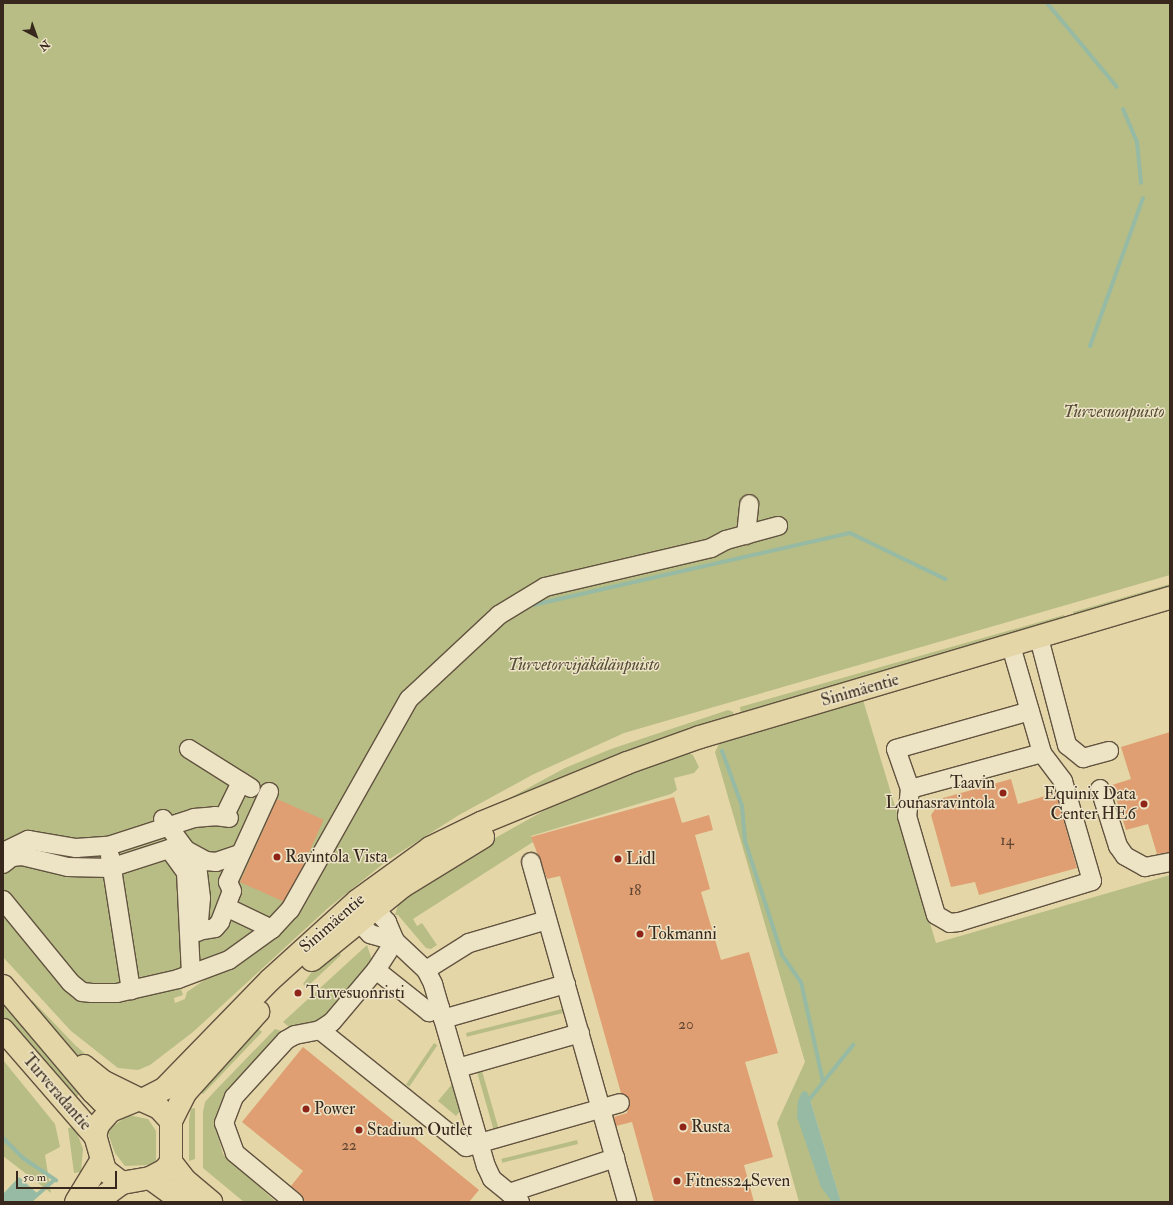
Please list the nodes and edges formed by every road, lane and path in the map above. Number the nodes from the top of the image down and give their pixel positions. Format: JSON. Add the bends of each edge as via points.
{"nodes":[{"id":1,"x":749,"y":504,"type":"dead end"},
{"id":2,"x":778,"y":526,"type":"dead end"},
{"id":3,"x":746,"y":535,"type":"junction"},
{"id":4,"x":1170,"y":598,"type":"edge"},
{"id":5,"x":1039,"y":638,"type":"junction"},
{"id":6,"x":1011,"y":646,"type":"junction"},
{"id":7,"x":1030,"y":711,"type":"junction"},
{"id":8,"x":189,"y":749,"type":"dead end"},
{"id":9,"x":1109,"y":751,"type":"dead end"},
{"id":10,"x":1042,"y":753,"type":"junction"},
{"id":11,"x":910,"y":789,"type":"junction"},
{"id":12,"x":1100,"y":789,"type":"dead end"},
{"id":13,"x":268,"y":792,"type":"dead end"},
{"id":14,"x":166,"y":823,"type":"junction"},
{"id":15,"x":108,"y":846,"type":"junction"},
{"id":16,"x":188,"y":851,"type":"junction"},
{"id":17,"x":3,"y":852,"type":"edge"},
{"id":18,"x":240,"y":854,"type":"junction"},
{"id":19,"x":531,"y":862,"type":"dead end"},
{"id":20,"x":1170,"y":862,"type":"edge"},
{"id":21,"x":3,"y":864,"type":"edge"},
{"id":22,"x":112,"y":868,"type":"junction"},
{"id":23,"x":3,"y":900,"type":"edge"},
{"id":24,"x":228,"y":908,"type":"dead end"},
{"id":25,"x":363,"y":910,"type":"junction"},
{"id":26,"x":547,"y":920,"type":"junction"},
{"id":27,"x":272,"y":930,"type":"junction"},
{"id":28,"x":198,"y":931,"type":"junction"},
{"id":29,"x":395,"y":941,"type":"junction"},
{"id":30,"x":376,"y":970,"type":"junction"},
{"id":31,"x":426,"y":970,"type":"junction"},
{"id":32,"x":196,"y":971,"type":"junction"},
{"id":33,"x":566,"y":984,"type":"junction"},
{"id":34,"x":3,"y":986,"type":"edge"},
{"id":35,"x":131,"y":990,"type":"junction"},
{"id":36,"x":442,"y":1013,"type":"junction"},
{"id":37,"x":3,"y":1030,"type":"edge"},
{"id":38,"x":320,"y":1030,"type":"junction"},
{"id":39,"x":580,"y":1033,"type":"junction"},
{"id":40,"x":46,"y":1035,"type":"junction"},
{"id":41,"x":458,"y":1068,"type":"junction"},
{"id":42,"x":141,"y":1099,"type":"junction"},
{"id":43,"x":620,"y":1103,"type":"dead end"},
{"id":44,"x":118,"y":1107,"type":"junction"},
{"id":45,"x":601,"y":1108,"type":"junction"},
{"id":46,"x":172,"y":1121,"type":"junction"},
{"id":47,"x":95,"y":1136,"type":"junction"},
{"id":48,"x":479,"y":1144,"type":"junction"},
{"id":49,"x":615,"y":1158,"type":"junction"},
{"id":50,"x":101,"y":1162,"type":"junction"},
{"id":51,"x":171,"y":1162,"type":"junction"},
{"id":52,"x":150,"y":1178,"type":"junction"},
{"id":53,"x":125,"y":1183,"type":"junction"},
{"id":54,"x":515,"y":1197,"type":"edge"},
{"id":55,"x":76,"y":1202,"type":"edge"},
{"id":56,"x":96,"y":1202,"type":"edge"},
{"id":57,"x":160,"y":1202,"type":"edge"},
{"id":58,"x":183,"y":1202,"type":"edge"},
{"id":59,"x":211,"y":1202,"type":"edge"},
{"id":60,"x":294,"y":1202,"type":"edge"},
{"id":61,"x":627,"y":1202,"type":"edge"}],
"edges":[{"from":1,"to":3,"type":"street"},
{"from":2,"to":3,"type":"street"},
{"from":3,"to":27,"type":"street","via":[[711,548],[545,588],[499,615],[409,699],[290,910]]},
{"from":4,"to":5,"type":"main road","name":"Sinimäentie"},
{"from":5,"to":6,"type":"main road","name":"Sinimäentie"},
{"from":5,"to":9,"type":"street","via":[[1067,745],[1083,758]]},
{"from":6,"to":7,"type":"street"},
{"from":6,"to":25,"type":"main road","name":"Sinimäentie","via":[[700,738],[627,763],[481,822],[430,848]]},
{"from":7,"to":10,"type":"street"},
{"from":7,"to":11,"type":"street","via":[[896,749]]},
{"from":8,"to":14,"type":"street","via":[[246,785],[227,818],[194,818]]},
{"from":10,"to":11,"type":"street"},
{"from":10,"to":11,"type":"street","via":[[1063,781],[1092,881],[959,922],[950,923],[936,915],[907,816]]},
{"from":12,"to":20,"type":"street","via":[[1118,846],[1125,856],[1145,867]]},
{"from":13,"to":18,"type":"street"},
{"from":14,"to":15,"type":"street"},
{"from":14,"to":16,"type":"street"},
{"from":15,"to":17,"type":"street","via":[[76,848],[28,840]]},
{"from":15,"to":22,"type":"street"},
{"from":16,"to":18,"type":"street","via":[[206,861],[216,862]]},
{"from":16,"to":28,"type":"street","via":[[200,879]]},
{"from":18,"to":28,"type":"street","via":[[228,882],[232,891],[220,922],[215,928]]},
{"from":19,"to":26,"type":"street"},
{"from":21,"to":22,"type":"street","via":[[12,857],[22,856],[68,867]]},
{"from":22,"to":32,"type":"street","via":[[169,849],[178,858],[186,872]]},
{"from":22,"to":35,"type":"street"},
{"from":23,"to":35,"type":"street","via":[[71,983],[82,992]]},
{"from":24,"to":27,"type":"street"},
{"from":25,"to":29,"type":"street","via":[[370,934]]},
{"from":25,"to":42,"type":"main road","name":"Sinimäentie","via":[[270,980],[164,1089]]},
{"from":25,"to":46,"type":"main road","name":"Sinimäentie","via":[[244,1027],[186,1092]]},
{"from":26,"to":31,"type":"street","via":[[469,943]]},
{"from":26,"to":33,"type":"street"},
{"from":27,"to":32,"type":"street","via":[[230,960]]},
{"from":28,"to":32,"type":"street"},
{"from":29,"to":30,"type":"street"},
{"from":29,"to":31,"type":"street"},
{"from":30,"to":36,"type":"street","via":[[429,1012]]},
{"from":30,"to":38,"type":"street","via":[[332,1022]]},
{"from":31,"to":36,"type":"street"},
{"from":32,"to":35,"type":"street"},
{"from":33,"to":36,"type":"street"},
{"from":33,"to":39,"type":"street"},
{"from":34,"to":40,"type":"main road","name":"Turveradantie"},
{"from":36,"to":41,"type":"street"},
{"from":37,"to":47,"type":"main road","name":"Turveradantie"},
{"from":38,"to":48,"type":"street","via":[[466,1147]]},
{"from":38,"to":60,"type":"street","via":[[295,1035],[286,1040],[234,1097],[224,1123],[235,1152]]},
{"from":39,"to":41,"type":"street"},
{"from":39,"to":45,"type":"street"},
{"from":40,"to":42,"type":"main road","name":"Turveradantie","via":[[104,1082]]},
{"from":40,"to":44,"type":"main road","name":"Turveradantie","via":[[102,1101]]},
{"from":41,"to":48,"type":"street"},
{"from":42,"to":44,"type":"main road"},
{"from":42,"to":46,"type":"main road","via":[[159,1108]]},
{"from":43,"to":45,"type":"street"},
{"from":44,"to":47,"type":"main road","via":[[103,1117]]},
{"from":45,"to":48,"type":"street"},
{"from":45,"to":49,"type":"street"},
{"from":46,"to":51,"type":"main road"},
{"from":47,"to":50,"type":"main road"},
{"from":48,"to":54,"type":"street","via":[[492,1179]]},
{"from":49,"to":54,"type":"street"},
{"from":49,"to":61,"type":"street"},
{"from":50,"to":53,"type":"main road","via":[[110,1175]]},
{"from":50,"to":55,"type":"main road"},
{"from":51,"to":52,"type":"main road"},
{"from":51,"to":59,"type":"main road","via":[[186,1181]]},
{"from":52,"to":53,"type":"main road"},
{"from":52,"to":58,"type":"main road"},
{"from":53,"to":56,"type":"main road"},
{"from":53,"to":57,"type":"main road"}]}
